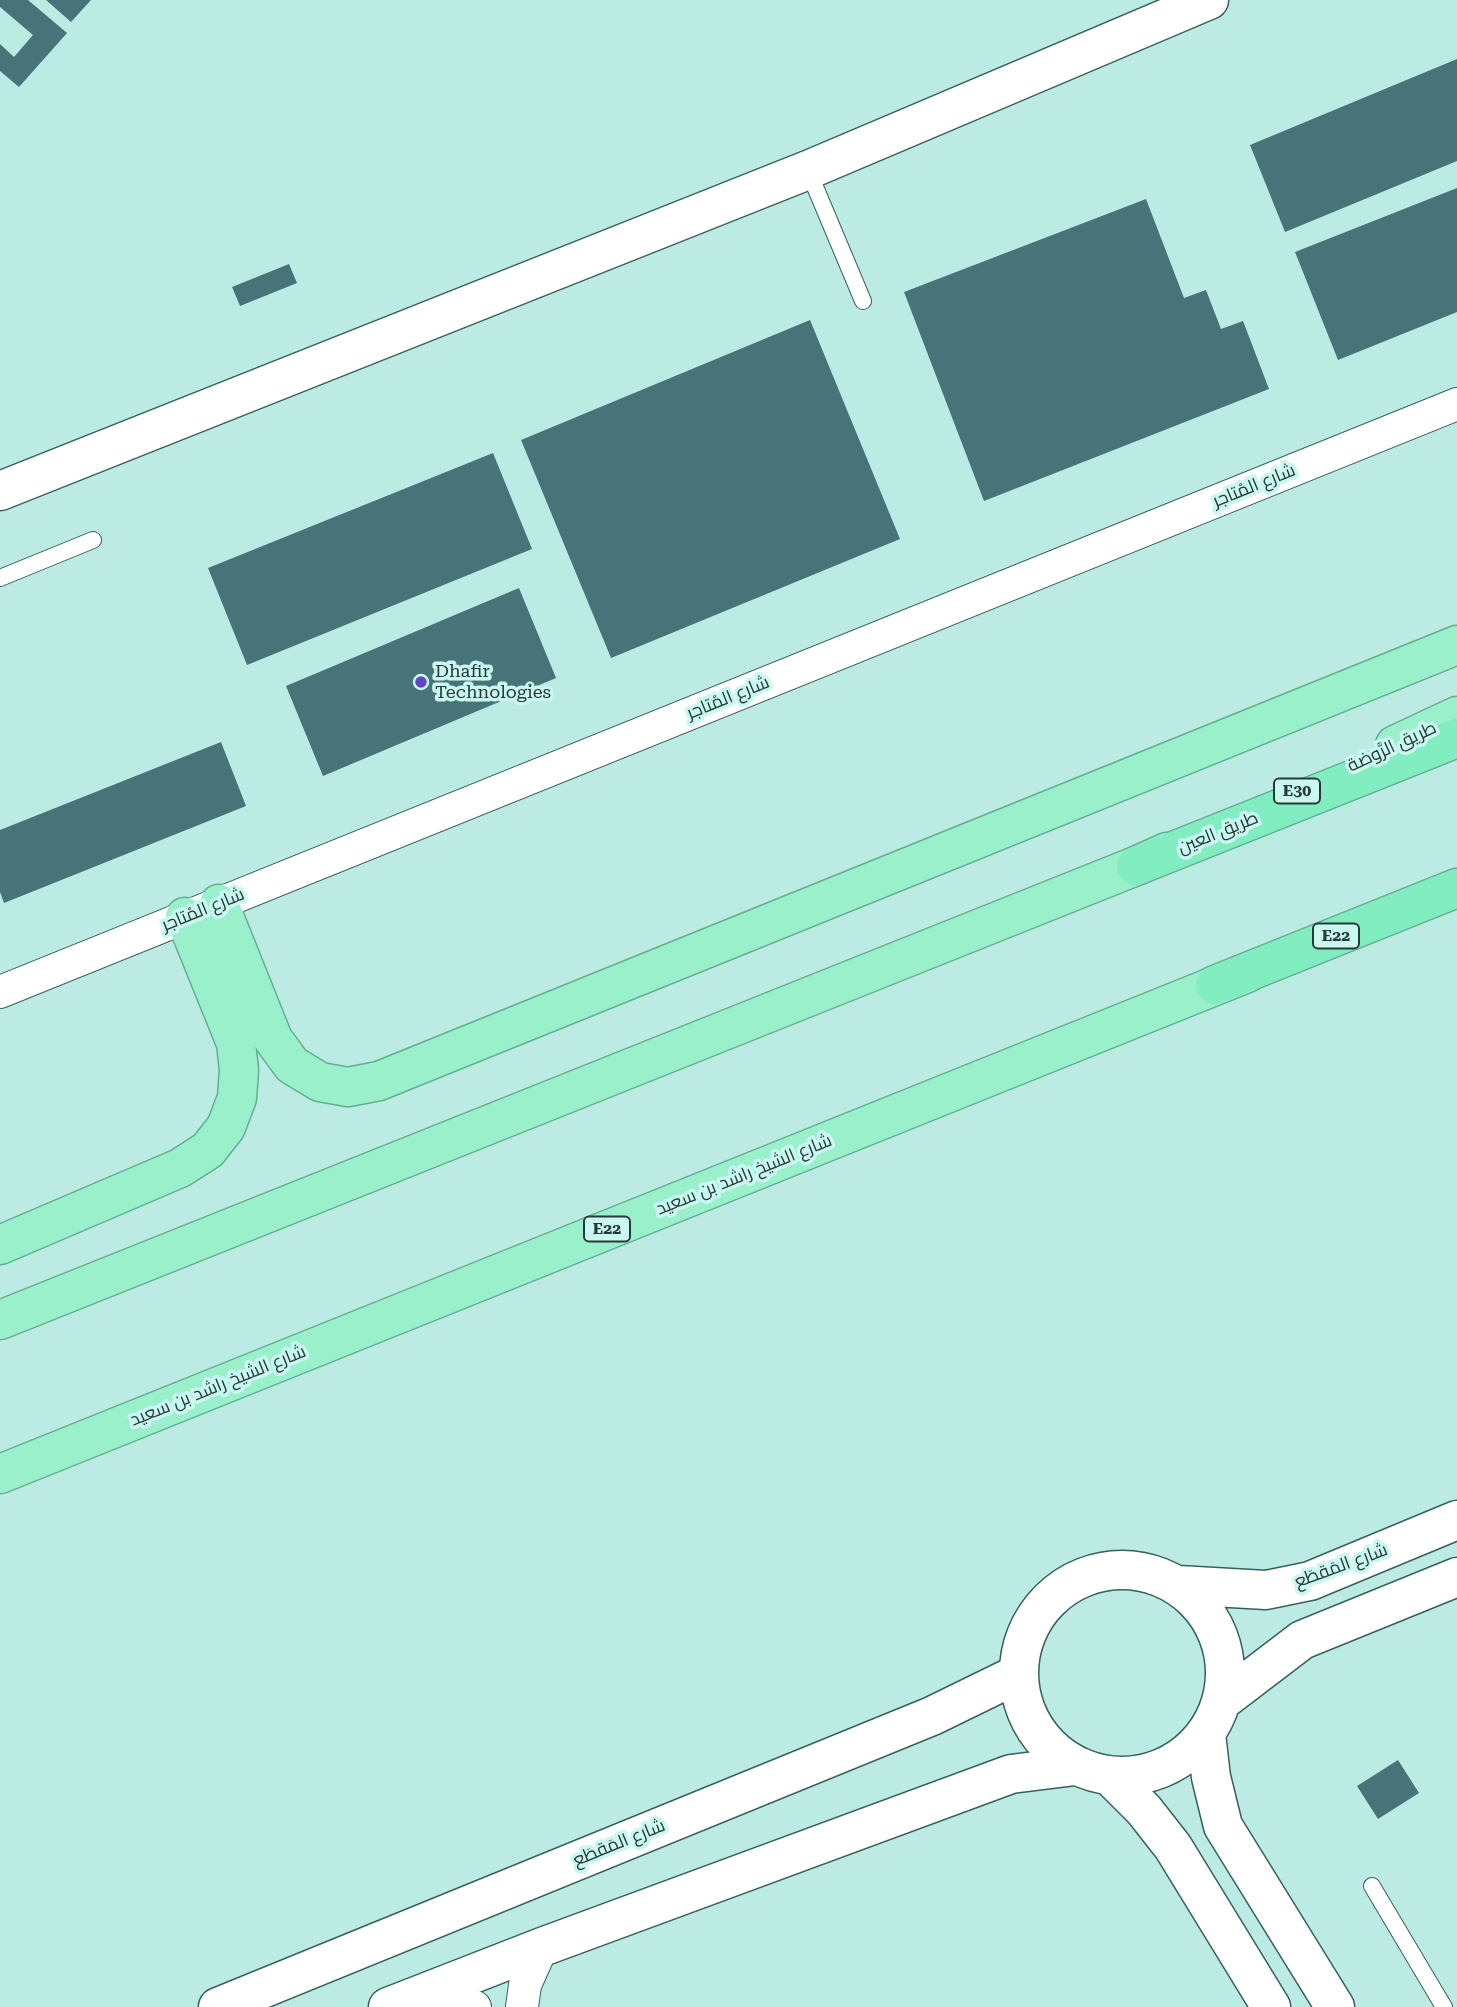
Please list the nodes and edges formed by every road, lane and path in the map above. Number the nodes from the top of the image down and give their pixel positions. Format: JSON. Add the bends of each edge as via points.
{"nodes":[{"id":1,"x":1209,"y":0,"type":"edge"},
{"id":2,"x":808,"y":170,"type":"junction"},
{"id":3,"x":863,"y":301,"type":"dead end"},
{"id":4,"x":1457,"y":404,"type":"edge"},
{"id":5,"x":0,"y":491,"type":"edge"},
{"id":6,"x":93,"y":540,"type":"dead end"},
{"id":7,"x":0,"y":578,"type":"edge"},
{"id":8,"x":1457,"y":645,"type":"edge"},
{"id":9,"x":1457,"y":716,"type":"edge"},
{"id":10,"x":1457,"y":738,"type":"edge"},
{"id":11,"x":1136,"y":866,"type":"junction"},
{"id":12,"x":1457,"y":888,"type":"edge"},
{"id":13,"x":1457,"y":899,"type":"edge"},
{"id":14,"x":202,"y":911,"type":"junction"},
{"id":15,"x":1215,"y":985,"type":"junction"},
{"id":16,"x":0,"y":992,"type":"edge"},
{"id":17,"x":0,"y":1245,"type":"edge"},
{"id":18,"x":0,"y":1320,"type":"edge"},
{"id":19,"x":0,"y":1474,"type":"edge"},
{"id":20,"x":1457,"y":1520,"type":"edge"},
{"id":21,"x":1457,"y":1577,"type":"edge"},
{"id":22,"x":1178,"y":1585,"type":"junction"},
{"id":23,"x":1018,"y":1674,"type":"junction"},
{"id":24,"x":1214,"y":1717,"type":"junction"},
{"id":25,"x":1093,"y":1771,"type":"junction"},
{"id":26,"x":1371,"y":1886,"type":"dead end"},
{"id":27,"x":542,"y":1947,"type":"junction"},
{"id":28,"x":399,"y":2003,"type":"edge"},
{"id":29,"x":218,"y":2007,"type":"edge"},
{"id":30,"x":475,"y":2007,"type":"edge"},
{"id":31,"x":522,"y":2007,"type":"edge"},
{"id":32,"x":1271,"y":2007,"type":"edge"},
{"id":33,"x":1335,"y":2007,"type":"edge"},
{"id":34,"x":1444,"y":2007,"type":"edge"}],
"edges":[{"from":1,"to":2,"type":"street"},
{"from":2,"to":3,"type":"lane"},
{"from":2,"to":5,"type":"street"},
{"from":4,"to":14,"type":"street","name":"شارع المُتاجر"},
{"from":6,"to":7,"type":"lane"},
{"from":8,"to":14,"type":"highway","via":[[379,1081],[348,1087],[320,1082],[292,1065],[272,1039]]},
{"from":9,"to":11,"type":"highway","name":"طريق الرَّوضة","number":"E30"},
{"from":10,"to":11,"type":"highway","name":"طريق العين"},
{"from":11,"to":18,"type":"highway"},
{"from":12,"to":15,"type":"highway","number":"E22"},
{"from":13,"to":15,"type":"highway"},
{"from":14,"to":16,"type":"street","name":"شارع المُتاجر"},
{"from":14,"to":17,"type":"highway","via":[[236,1043],[237,1098],[226,1127],[208,1150],[180,1168]]},
{"from":15,"to":19,"type":"highway","name":"شارع الشيخ راشد بن سعيد","number":"E22"},
{"from":20,"to":22,"type":"street","name":"شارع المَقطَع","via":[[1310,1581],[1266,1590]]},
{"from":21,"to":24,"type":"street","via":[[1302,1640]]},
{"from":22,"to":23,"type":"street","via":[[1144,1571],[1107,1570],[1072,1582],[1043,1605],[1024,1637]]},
{"from":22,"to":24,"type":"street","via":[[1203,1607],[1219,1635],[1226,1668]]},
{"from":23,"to":25,"type":"street","via":[[1025,1711],[1045,1744]]},
{"from":23,"to":29,"type":"street","name":"شارع المَقطَع","via":[[932,1716]]},
{"from":24,"to":25,"type":"street","via":[[1187,1754],[1164,1768],[1137,1776]]},
{"from":24,"to":33,"type":"street","via":[[1211,1777],[1223,1826]]},
{"from":25,"to":27,"type":"street","via":[[1011,1774]]},
{"from":25,"to":32,"type":"street","via":[[1144,1810],[1173,1847]]},
{"from":26,"to":34,"type":"lane"},
{"from":27,"to":28,"type":"street"},
{"from":27,"to":31,"type":"street","via":[[525,1984]]},
{"from":28,"to":30,"type":"street","via":[[452,2002]]}]}
